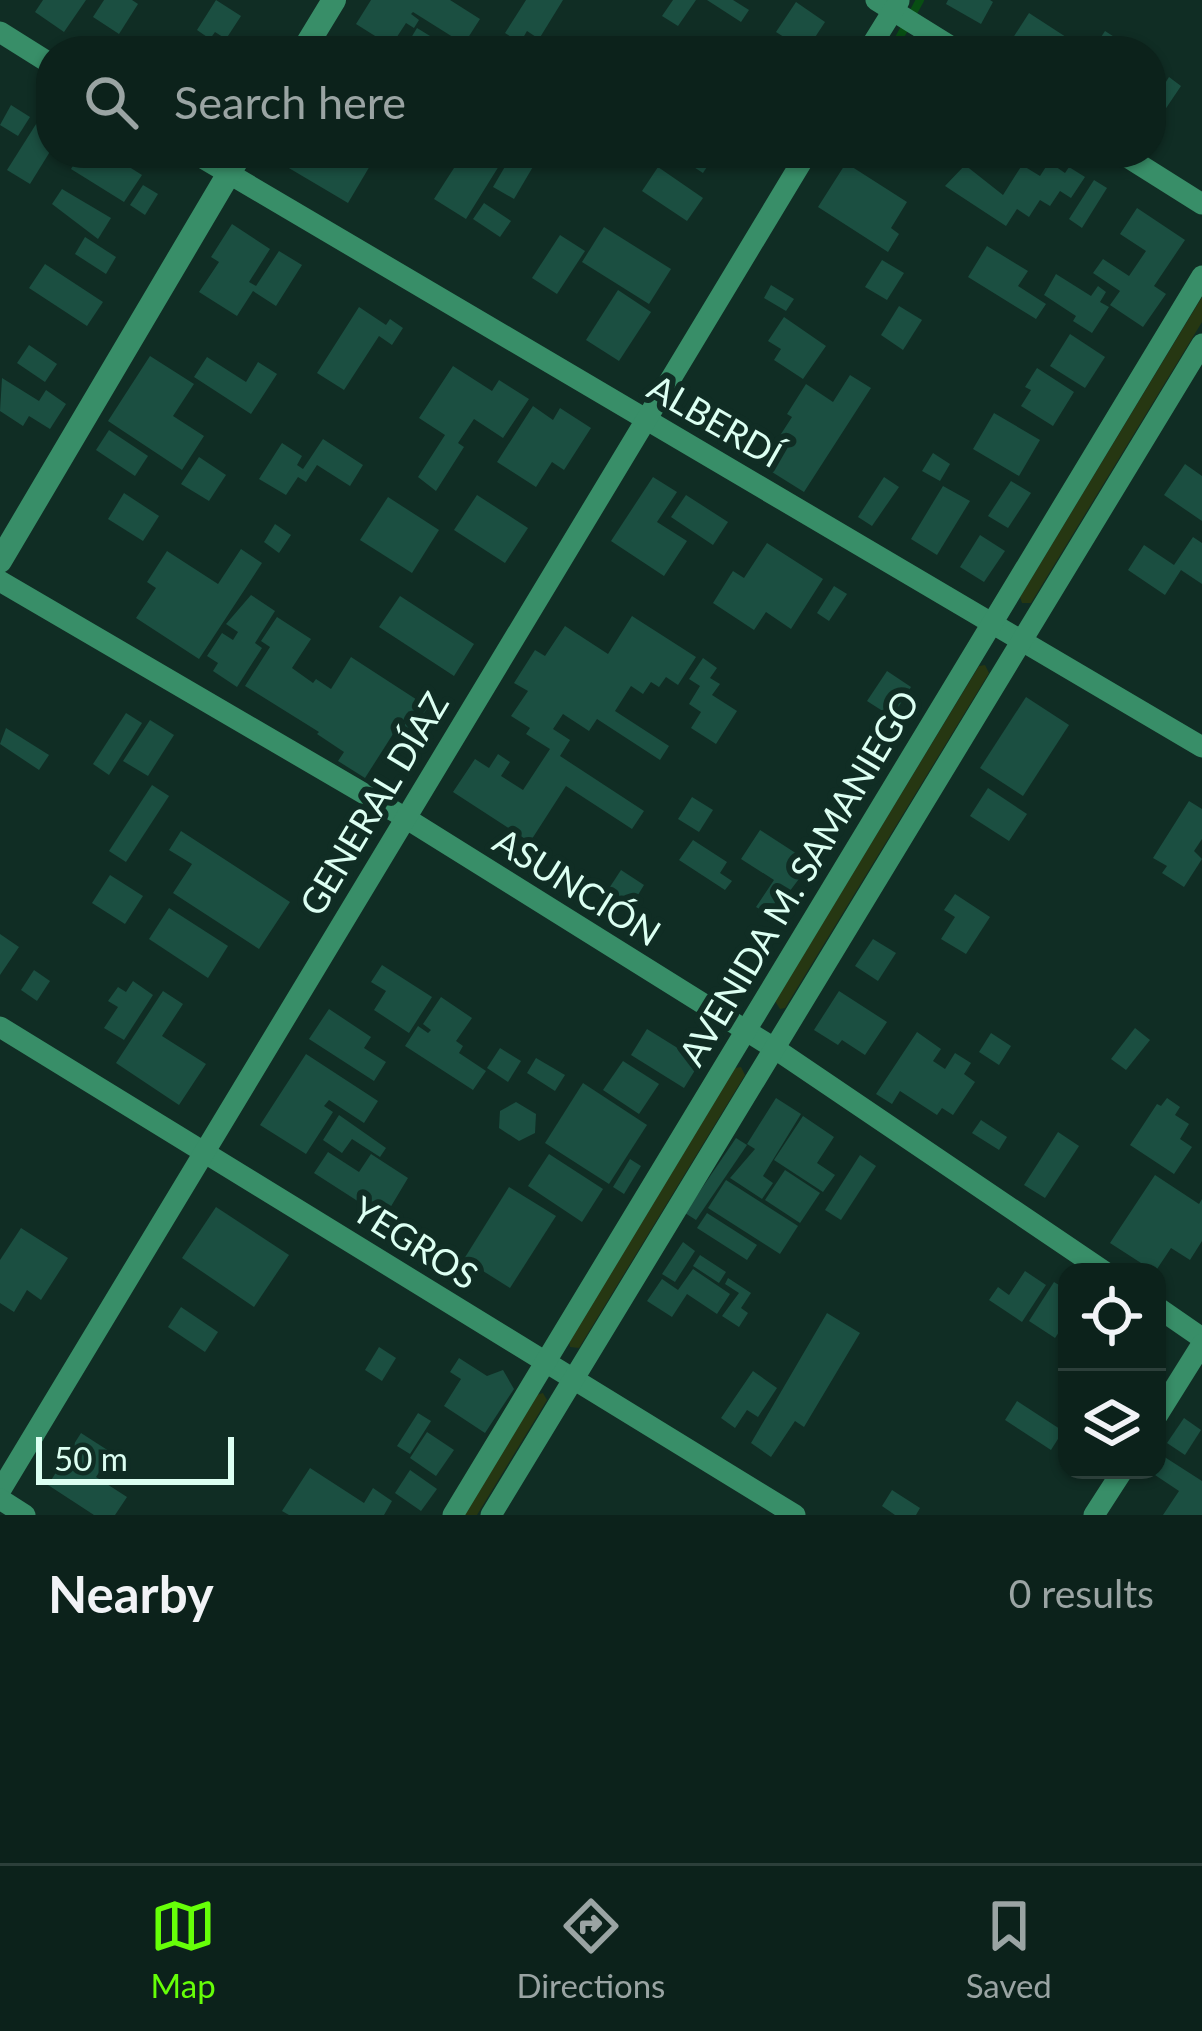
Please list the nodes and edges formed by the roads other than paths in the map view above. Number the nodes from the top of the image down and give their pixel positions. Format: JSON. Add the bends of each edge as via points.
{"nodes":[{"id":1,"x":334,"y":0,"type":"edge"},
{"id":2,"x":897,"y":11,"type":"edge"},
{"id":3,"x":0,"y":32,"type":"edge"},
{"id":4,"x":312,"y":36,"type":"edge"},
{"id":5,"x":879,"y":36,"type":"edge"},
{"id":6,"x":935,"y":36,"type":"edge"},
{"id":7,"x":36,"y":55,"type":"edge"},
{"id":8,"x":233,"y":168,"type":"edge"},
{"id":9,"x":241,"y":168,"type":"edge"},
{"id":10,"x":798,"y":168,"type":"edge"},
{"id":11,"x":1144,"y":168,"type":"edge"},
{"id":12,"x":1202,"y":204,"type":"edge"},
{"id":13,"x":1202,"y":276,"type":"edge"},
{"id":14,"x":1202,"y":344,"type":"edge"},
{"id":15,"x":648,"y":419,"type":"junction"},
{"id":16,"x":0,"y":561,"type":"edge"},
{"id":17,"x":0,"y":580,"type":"edge"},
{"id":18,"x":993,"y":621,"type":"junction"},
{"id":19,"x":1023,"y":639,"type":"junction"},
{"id":20,"x":1202,"y":747,"type":"edge"},
{"id":21,"x":404,"y":817,"type":"junction"},
{"id":22,"x":0,"y":1027,"type":"edge"},
{"id":23,"x":745,"y":1031,"type":"junction"},
{"id":24,"x":774,"y":1048,"type":"junction"},
{"id":25,"x":205,"y":1151,"type":"junction"},
{"id":26,"x":1092,"y":1263,"type":"edge"},
{"id":27,"x":1166,"y":1314,"type":"edge"},
{"id":28,"x":1202,"y":1341,"type":"edge"},
{"id":29,"x":545,"y":1362,"type":"junction"},
{"id":30,"x":574,"y":1379,"type":"junction"},
{"id":31,"x":1166,"y":1401,"type":"edge"},
{"id":32,"x":1117,"y":1479,"type":"edge"},
{"id":33,"x":0,"y":1495,"type":"edge"},
{"id":34,"x":25,"y":1515,"type":"edge"},
{"id":35,"x":453,"y":1515,"type":"edge"},
{"id":36,"x":491,"y":1515,"type":"edge"},
{"id":37,"x":795,"y":1515,"type":"edge"},
{"id":38,"x":1094,"y":1515,"type":"edge"}],
"edges":[{"from":1,"to":4,"type":"street"},
{"from":2,"to":5,"type":"street"},
{"from":2,"to":6,"type":"street"},
{"from":3,"to":7,"type":"street"},
{"from":8,"to":16,"type":"street"},
{"from":9,"to":15,"type":"street","name":"ALBERDÍ"},
{"from":10,"to":15,"type":"street","name":"GENERAL DÍAZ"},
{"from":11,"to":12,"type":"street"},
{"from":13,"to":18,"type":"street","name":"AVENIDA M. SAMANIEGO"},
{"from":14,"to":19,"type":"street","name":"AVENIDA M. SAMANIEGO"},
{"from":15,"to":18,"type":"street","name":"ALBERDÍ"},
{"from":15,"to":21,"type":"street","name":"GENERAL DÍAZ"},
{"from":17,"to":21,"type":"street","name":"ASUNCIÓN"},
{"from":18,"to":19,"type":"street","name":"ALBERDÍ"},
{"from":18,"to":23,"type":"street","name":"AVENIDA M. SAMANIEGO"},
{"from":19,"to":20,"type":"street","name":"ALBERDÍ"},
{"from":19,"to":24,"type":"street","name":"AVENIDA M. SAMANIEGO"},
{"from":21,"to":23,"type":"street","name":"ASUNCIÓN"},
{"from":21,"to":25,"type":"street","name":"GENERAL DÍAZ"},
{"from":22,"to":25,"type":"street","name":"YEGROS"},
{"from":23,"to":24,"type":"street","name":"ASUNCIÓN"},
{"from":23,"to":29,"type":"street","name":"AVENIDA M. SAMANIEGO"},
{"from":24,"to":26,"type":"street","name":"ASUNCIÓN"},
{"from":24,"to":30,"type":"street","name":"AVENIDA M. SAMANIEGO"},
{"from":25,"to":29,"type":"street","name":"YEGROS"},
{"from":25,"to":33,"type":"street","name":"GENERAL DÍAZ"},
{"from":27,"to":28,"type":"street"},
{"from":28,"to":31,"type":"street"},
{"from":29,"to":30,"type":"street","name":"YEGROS"},
{"from":29,"to":35,"type":"street","name":"AVENIDA M. SAMANIEGO"},
{"from":30,"to":36,"type":"street","name":"AVENIDA M. SAMANIEGO"},
{"from":30,"to":37,"type":"street","name":"YEGROS"},
{"from":32,"to":38,"type":"street"},
{"from":33,"to":34,"type":"street"}]}
